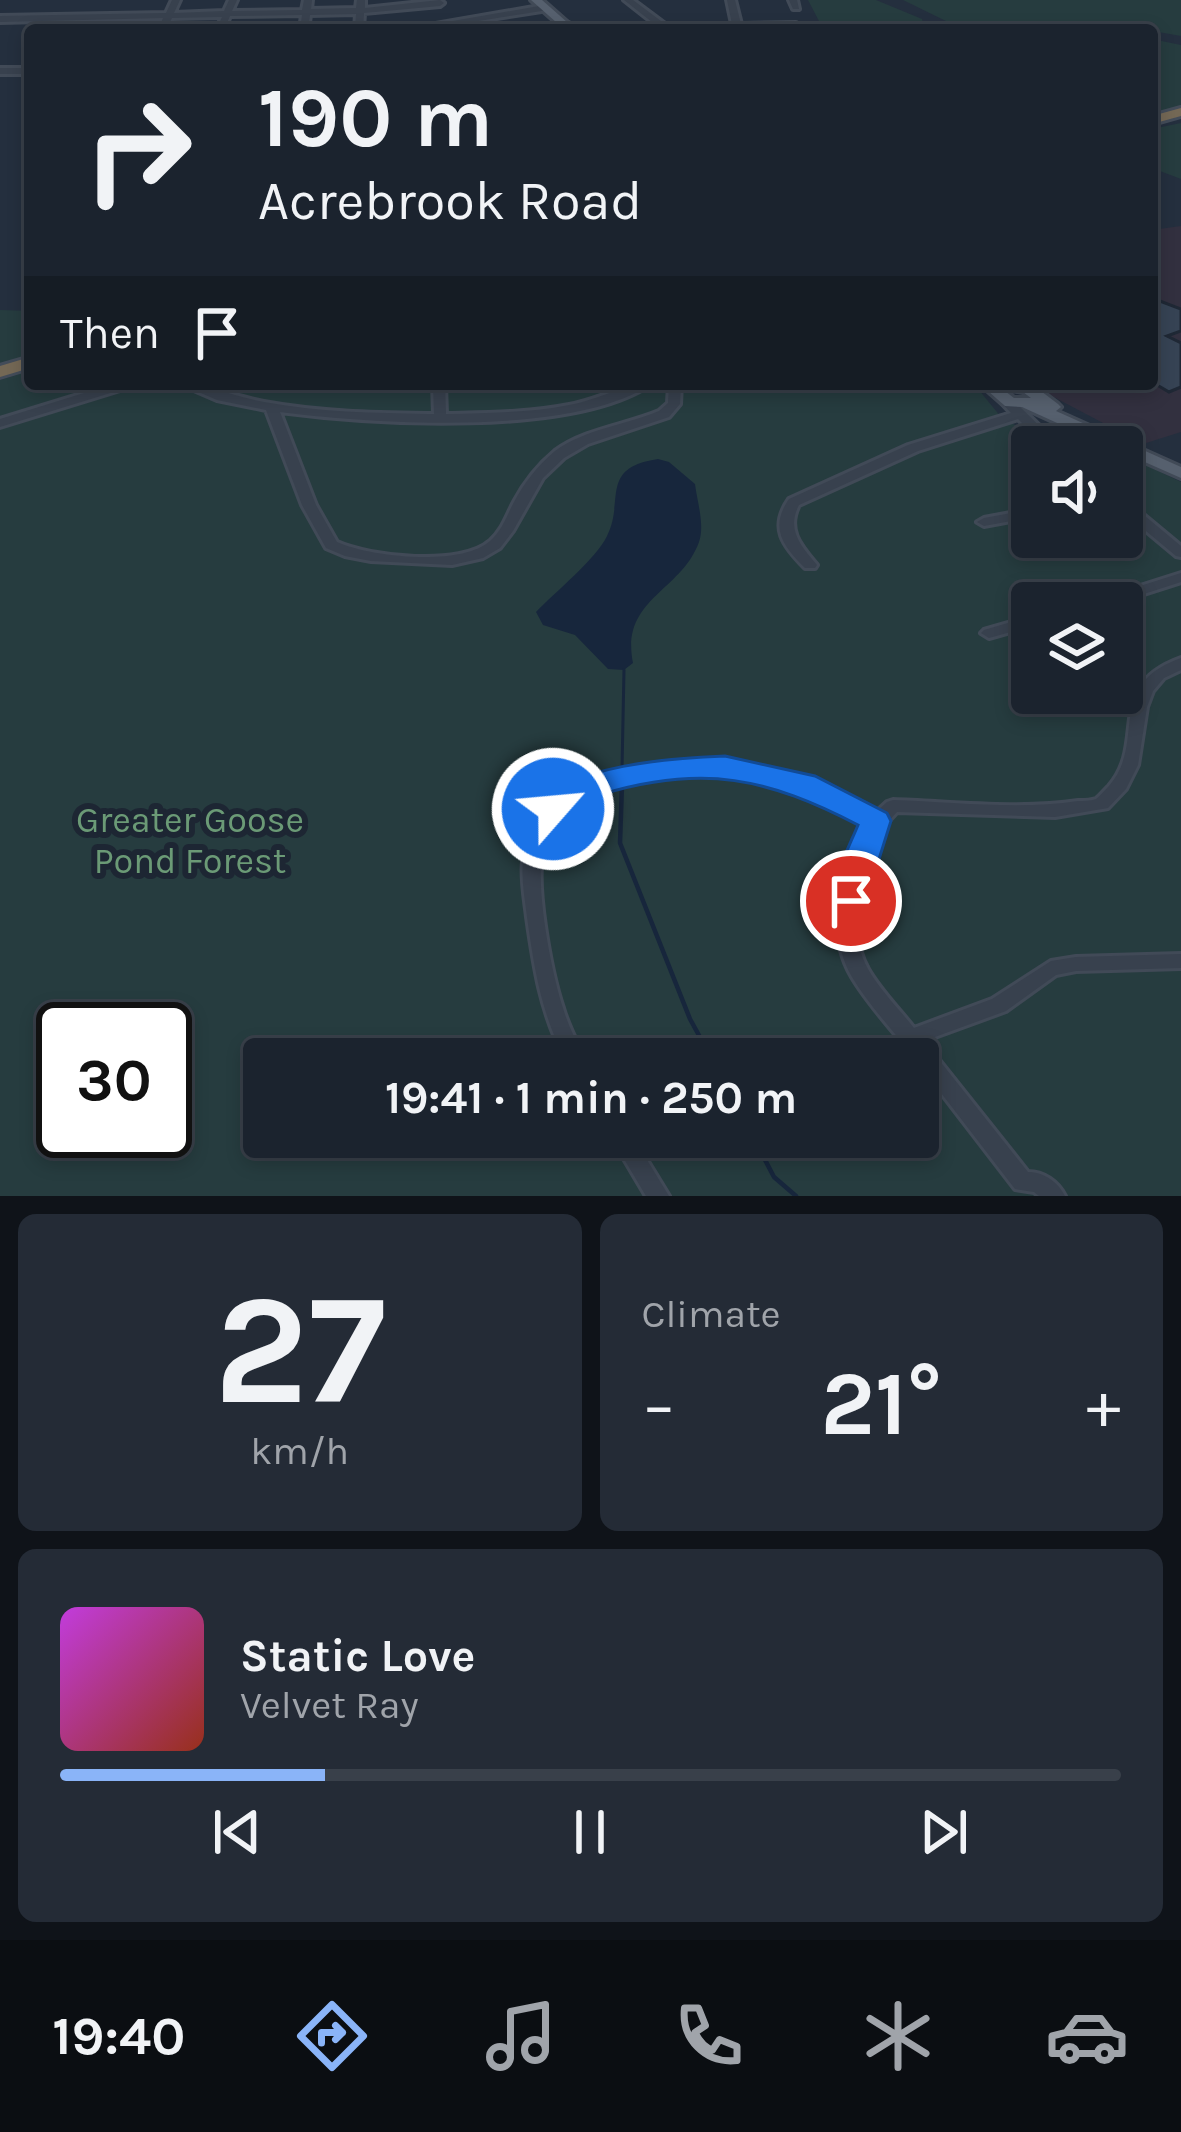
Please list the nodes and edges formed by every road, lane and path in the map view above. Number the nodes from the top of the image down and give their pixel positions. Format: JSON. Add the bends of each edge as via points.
{"nodes":[{"id":1,"x":176,"y":0,"type":"edge"},
{"id":2,"x":233,"y":0,"type":"edge"},
{"id":3,"x":308,"y":0,"type":"edge"},
{"id":4,"x":628,"y":0,"type":"edge"},
{"id":5,"x":440,"y":3,"type":"dead end"},
{"id":6,"x":541,"y":4,"type":"edge"},
{"id":7,"x":361,"y":5,"type":"edge"},
{"id":8,"x":304,"y":13,"type":"junction"},
{"id":9,"x":226,"y":15,"type":"junction"},
{"id":10,"x":169,"y":16,"type":"junction"},
{"id":11,"x":0,"y":20,"type":"edge"},
{"id":12,"x":165,"y":24,"type":"edge"},
{"id":13,"x":222,"y":24,"type":"edge"},
{"id":14,"x":304,"y":24,"type":"edge"},
{"id":15,"x":436,"y":24,"type":"edge"},
{"id":16,"x":564,"y":24,"type":"edge"},
{"id":17,"x":659,"y":24,"type":"edge"},
{"id":18,"x":107,"y":390,"type":"edge"},
{"id":19,"x":201,"y":390,"type":"edge"},
{"id":20,"x":439,"y":390,"type":"edge"},
{"id":21,"x":626,"y":390,"type":"edge"},
{"id":22,"x":675,"y":390,"type":"edge"},
{"id":23,"x":1002,"y":390,"type":"edge"},
{"id":24,"x":272,"y":408,"type":"junction"},
{"id":25,"x":1027,"y":410,"type":"junction"},
{"id":26,"x":440,"y":416,"type":"junction"},
{"id":27,"x":0,"y":423,"type":"edge"},
{"id":28,"x":1077,"y":423,"type":"junction"},
{"id":29,"x":1039,"y":426,"type":"edge"},
{"id":30,"x":1181,"y":473,"type":"edge"},
{"id":31,"x":1011,"y":517,"type":"edge"},
{"id":32,"x":1143,"y":521,"type":"edge"},
{"id":33,"x":984,"y":522,"type":"dead end"},
{"id":34,"x":1181,"y":553,"type":"edge"},
{"id":35,"x":810,"y":565,"type":"dead end"},
{"id":36,"x":1181,"y":578,"type":"edge"},
{"id":37,"x":1143,"y":590,"type":"edge"},
{"id":38,"x":1011,"y":627,"type":"edge"},
{"id":39,"x":989,"y":633,"type":"dead end"},
{"id":40,"x":1181,"y":663,"type":"edge"},
{"id":41,"x":875,"y":821,"type":"junction"},
{"id":42,"x":1181,"y":962,"type":"edge"},
{"id":43,"x":565,"y":1038,"type":"edge"},
{"id":44,"x":910,"y":1038,"type":"joint"},
{"id":45,"x":939,"y":1077,"type":"edge"},
{"id":46,"x":635,"y":1158,"type":"edge"},
{"id":47,"x":1021,"y":1189,"type":"edge"},
{"id":48,"x":658,"y":1196,"type":"edge"},
{"id":49,"x":1054,"y":1196,"type":"edge"}],
"edges":[{"from":1,"to":10,"type":"street"},
{"from":2,"to":9,"type":"street"},
{"from":3,"to":8,"type":"street"},
{"from":4,"to":17,"type":"street"},
{"from":5,"to":7,"type":"street"},
{"from":6,"to":15,"type":"street"},
{"from":6,"to":16,"type":"main road"},
{"from":7,"to":8,"type":"street"},
{"from":8,"to":9,"type":"street"},
{"from":8,"to":14,"type":"street"},
{"from":9,"to":10,"type":"street"},
{"from":9,"to":13,"type":"street"},
{"from":10,"to":11,"type":"street"},
{"from":10,"to":12,"type":"street"},
{"from":18,"to":27,"type":"street"},
{"from":19,"to":24,"type":"street"},
{"from":20,"to":26,"type":"street"},
{"from":21,"to":26,"type":"street","via":[[560,410]]},
{"from":22,"to":24,"type":"street","via":[[664,414],[556,457],[497,542],[465,562],[349,553],[326,539]]},
{"from":23,"to":25,"type":"main road"},
{"from":24,"to":26,"type":"street"},
{"from":25,"to":28,"type":"main road"},
{"from":25,"to":28,"type":"main road"},
{"from":25,"to":29,"type":"street"},
{"from":25,"to":35,"type":"street","via":[[913,448],[794,502],[785,523]]},
{"from":28,"to":30,"type":"main road"},
{"from":31,"to":33,"type":"street"},
{"from":32,"to":34,"type":"street"},
{"from":36,"to":37,"type":"street"},
{"from":38,"to":39,"type":"street"},
{"from":40,"to":41,"type":"street","via":[[1146,684],[1132,768],[1102,804],[1055,811],[893,806]]},
{"from":41,"to":43,"type":"street","via":[[804,784],[725,767],[612,780],[553,809],[531,874],[548,1001]]},
{"from":41,"to":44,"type":"street","via":[[856,871],[847,932],[859,972]]},
{"from":42,"to":44,"type":"street","via":[[1051,969],[999,1005]]},
{"from":45,"to":47,"type":"street"},
{"from":46,"to":48,"type":"street"},
{"from":47,"to":49,"type":"street","via":[[1038,1182]]}]}
